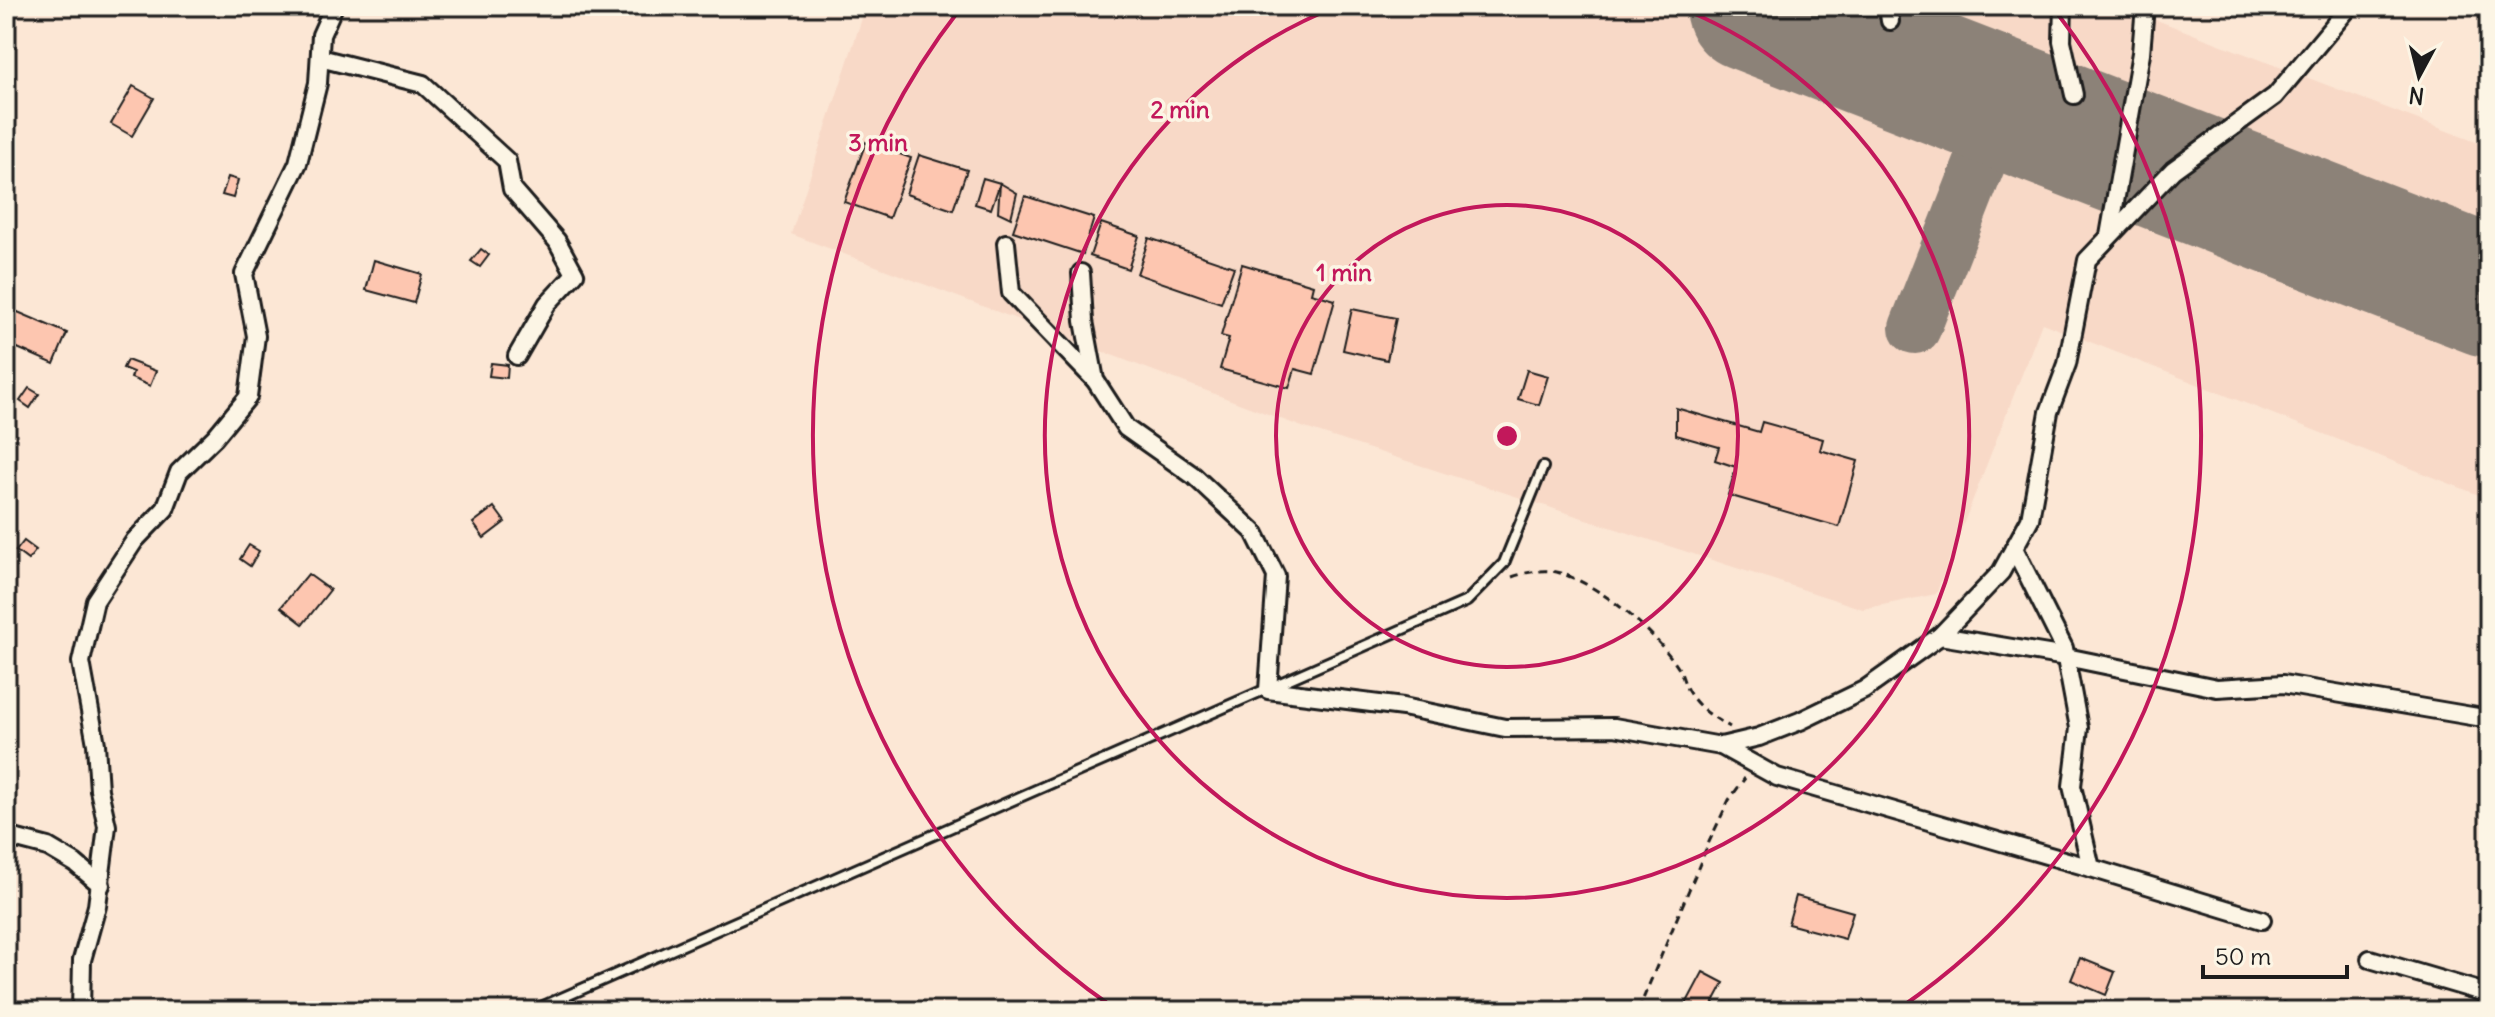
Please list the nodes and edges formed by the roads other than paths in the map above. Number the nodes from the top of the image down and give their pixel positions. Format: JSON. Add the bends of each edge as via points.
{"nodes":[{"id":1,"x":334,"y":6,"type":"edge"},
{"id":2,"x":2063,"y":6,"type":"edge"},
{"id":3,"x":2145,"y":6,"type":"edge"},
{"id":4,"x":2350,"y":6,"type":"edge"},
{"id":5,"x":320,"y":58,"type":"junction"},
{"id":6,"x":2074,"y":95,"type":"dead end"},
{"id":7,"x":2109,"y":237,"type":"junction"},
{"id":8,"x":1006,"y":243,"type":"dead end"},
{"id":9,"x":1081,"y":273,"type":"dead end"},
{"id":10,"x":517,"y":356,"type":"dead end"},
{"id":11,"x":1095,"y":380,"type":"junction"},
{"id":12,"x":1543,"y":467,"type":"dead end"},
{"id":13,"x":2014,"y":548,"type":"junction"},
{"id":14,"x":1940,"y":636,"type":"junction"},
{"id":15,"x":2066,"y":657,"type":"junction"},
{"id":16,"x":1268,"y":690,"type":"junction"},
{"id":17,"x":2489,"y":719,"type":"edge"},
{"id":18,"x":1721,"y":746,"type":"junction"},
{"id":19,"x":6,"y":836,"type":"edge"},
{"id":20,"x":2091,"y":868,"type":"junction"},
{"id":21,"x":101,"y":885,"type":"junction"},
{"id":22,"x":2262,"y":920,"type":"dead end"},
{"id":23,"x":2370,"y":959,"type":"dead end"},
{"id":24,"x":2489,"y":994,"type":"edge"},
{"id":25,"x":81,"y":1011,"type":"edge"},
{"id":26,"x":532,"y":1011,"type":"edge"}],
"edges":[{"from":1,"to":5,"type":"street","via":[[321,35]]},
{"from":2,"to":6,"type":"street","via":[[2062,41]]},
{"from":3,"to":7,"type":"street"},
{"from":4,"to":7,"type":"street","via":[[2275,96],[2173,170]]},
{"from":5,"to":10,"type":"street","via":[[423,84],[507,161],[512,189],[557,241],[575,274],[547,304]]},
{"from":5,"to":21,"type":"street","via":[[298,163],[244,274],[256,336],[248,397],[179,472],[165,509],[135,540],[95,601],[81,662],[107,826]]},
{"from":7,"to":13,"type":"street","via":[[2087,260],[2067,364],[2049,412],[2030,519]]},
{"from":8,"to":11,"type":"street","via":[[1011,293]]},
{"from":9,"to":11,"type":"street"},
{"from":11,"to":16,"type":"street","via":[[1126,428],[1194,476],[1254,532],[1276,576]]},
{"from":12,"to":16,"type":"lane","via":[[1504,563],[1467,601]]},
{"from":13,"to":14,"type":"street","via":[[2001,572]]},
{"from":13,"to":15,"type":"street"},
{"from":14,"to":15,"type":"street"},
{"from":14,"to":18,"type":"street","via":[[1864,690],[1800,721]]},
{"from":15,"to":17,"type":"street","via":[[2217,688],[2283,684]]},
{"from":15,"to":20,"type":"street","via":[[2079,728],[2072,786]]},
{"from":16,"to":18,"type":"street","via":[[1403,707],[1505,728],[1614,727]]},
{"from":16,"to":26,"type":"lane"},
{"from":18,"to":20,"type":"street","via":[[1777,777]]},
{"from":19,"to":21,"type":"street","via":[[48,847]]},
{"from":20,"to":22,"type":"street"},
{"from":21,"to":25,"type":"street","via":[[82,960]]},
{"from":23,"to":24,"type":"street"}]}
